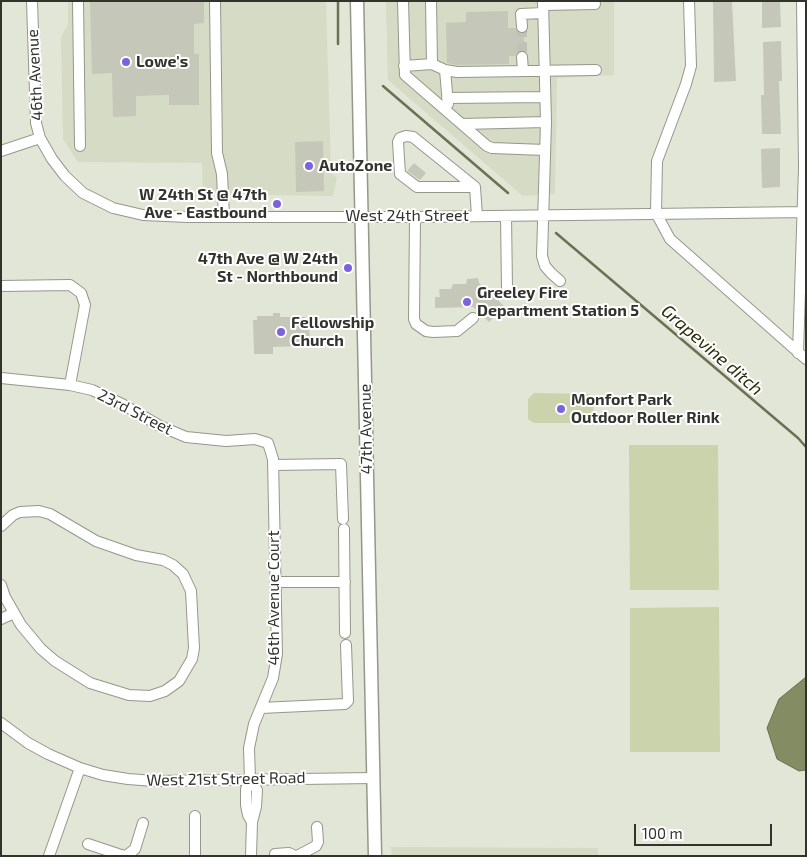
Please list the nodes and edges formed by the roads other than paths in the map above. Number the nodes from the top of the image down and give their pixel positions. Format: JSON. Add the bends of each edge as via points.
{"nodes":[{"id":1,"x":32,"y":1,"type":"edge"},
{"id":2,"x":78,"y":1,"type":"edge"},
{"id":3,"x":215,"y":1,"type":"edge"},
{"id":4,"x":357,"y":1,"type":"edge"},
{"id":5,"x":403,"y":1,"type":"edge"},
{"id":6,"x":431,"y":1,"type":"edge"},
{"id":7,"x":689,"y":1,"type":"edge"},
{"id":8,"x":802,"y":1,"type":"edge"},
{"id":9,"x":595,"y":4,"type":"dead end"},
{"id":10,"x":543,"y":6,"type":"edge"},
{"id":11,"x":522,"y":27,"type":"tunnel mouth"},
{"id":12,"x":522,"y":57,"type":"tunnel mouth"},
{"id":13,"x":432,"y":64,"type":"junction"},
{"id":14,"x":404,"y":66,"type":"junction"},
{"id":15,"x":444,"y":70,"type":"junction"},
{"id":16,"x":596,"y":70,"type":"dead end"},
{"id":17,"x":545,"y":71,"type":"junction"},
{"id":18,"x":523,"y":72,"type":"junction"},
{"id":19,"x":546,"y":97,"type":"junction"},
{"id":20,"x":447,"y":98,"type":"junction"},
{"id":21,"x":449,"y":112,"type":"junction"},
{"id":22,"x":546,"y":122,"type":"junction"},
{"id":23,"x":462,"y":124,"type":"junction"},
{"id":24,"x":40,"y":138,"type":"junction"},
{"id":25,"x":80,"y":146,"type":"dead end"},
{"id":26,"x":545,"y":150,"type":"junction"},
{"id":27,"x":1,"y":151,"type":"edge"},
{"id":28,"x":475,"y":188,"type":"junction"},
{"id":29,"x":804,"y":212,"type":"edge"},
{"id":30,"x":656,"y":214,"type":"junction"},
{"id":31,"x":542,"y":215,"type":"junction"},
{"id":32,"x":362,"y":216,"type":"junction"},
{"id":33,"x":477,"y":216,"type":"junction"},
{"id":34,"x":506,"y":216,"type":"junction"},
{"id":35,"x":224,"y":217,"type":"junction"},
{"id":36,"x":415,"y":217,"type":"junction"},
{"id":37,"x":560,"y":281,"type":"dead end"},
{"id":38,"x":1,"y":286,"type":"edge"},
{"id":39,"x":507,"y":288,"type":"dead end"},
{"id":40,"x":472,"y":318,"type":"dead end"},
{"id":41,"x":802,"y":356,"type":"edge"},
{"id":42,"x":1,"y":378,"type":"edge"},
{"id":43,"x":70,"y":385,"type":"junction"},
{"id":44,"x":268,"y":443,"type":"joint"},
{"id":45,"x":273,"y":465,"type":"junction"},
{"id":46,"x":1,"y":526,"type":"edge"},
{"id":47,"x":276,"y":582,"type":"junction"},
{"id":48,"x":345,"y":582,"type":"junction"},
{"id":49,"x":1,"y":585,"type":"edge"},
{"id":50,"x":14,"y":613,"type":"junction"},
{"id":51,"x":1,"y":619,"type":"edge"},
{"id":52,"x":345,"y":633,"type":"dead end"},
{"id":53,"x":346,"y":645,"type":"dead end"},
{"id":54,"x":261,"y":708,"type":"junction"},
{"id":55,"x":1,"y":723,"type":"edge"},
{"id":56,"x":80,"y":768,"type":"junction"},
{"id":57,"x":373,"y":778,"type":"junction"},
{"id":58,"x":250,"y":780,"type":"junction"},
{"id":59,"x":195,"y":816,"type":"dead end"},
{"id":60,"x":143,"y":823,"type":"dead end"},
{"id":61,"x":317,"y":827,"type":"dead end"},
{"id":62,"x":88,"y":844,"type":"dead end"},
{"id":63,"x":275,"y":854,"type":"dead end"},
{"id":64,"x":49,"y":856,"type":"edge"},
{"id":65,"x":126,"y":856,"type":"edge"},
{"id":66,"x":196,"y":856,"type":"edge"},
{"id":67,"x":251,"y":856,"type":"edge"},
{"id":68,"x":296,"y":856,"type":"edge"},
{"id":69,"x":375,"y":856,"type":"edge"}],
"edges":[{"from":1,"to":24,"type":"street","name":"46th Avenue","via":[[36,123]]},
{"from":2,"to":25,"type":"street"},
{"from":3,"to":35,"type":"street","via":[[217,153],[222,174]]},
{"from":4,"to":32,"type":"main road","name":"47th Avenue"},
{"from":5,"to":14,"type":"street"},
{"from":6,"to":13,"type":"street"},
{"from":7,"to":30,"type":"street","via":[[690,66],[656,161]]},
{"from":8,"to":29,"type":"street"},
{"from":9,"to":10,"type":"street"},
{"from":10,"to":11,"type":"street","via":[[521,14]]},
{"from":10,"to":17,"type":"street"},
{"from":12,"to":18,"type":"street"},
{"from":13,"to":14,"type":"street"},
{"from":13,"to":15,"type":"street"},
{"from":14,"to":21,"type":"street","via":[[406,75]]},
{"from":15,"to":18,"type":"street"},
{"from":15,"to":20,"type":"street"},
{"from":16,"to":17,"type":"street"},
{"from":17,"to":18,"type":"street"},
{"from":17,"to":19,"type":"street"},
{"from":19,"to":20,"type":"street"},
{"from":19,"to":22,"type":"street"},
{"from":20,"to":21,"type":"street"},
{"from":21,"to":23,"type":"street"},
{"from":22,"to":23,"type":"street"},
{"from":22,"to":26,"type":"street"},
{"from":23,"to":26,"type":"street","via":[[492,148]]},
{"from":24,"to":27,"type":"street","name":"46th Avenue"},
{"from":24,"to":35,"type":"street","name":"West 24th Street","via":[[65,176],[83,193],[113,208],[143,215]]},
{"from":26,"to":31,"type":"street"},
{"from":28,"to":28,"type":"street","via":[[413,136],[400,138],[400,174],[417,187]]},
{"from":28,"to":33,"type":"street"},
{"from":29,"to":30,"type":"street","name":"West 24th Street"},
{"from":29,"to":41,"type":"street"},
{"from":30,"to":31,"type":"street","name":"West 24th Street"},
{"from":30,"to":41,"type":"street","via":[[670,239]]},
{"from":31,"to":34,"type":"street","name":"West 24th Street"},
{"from":31,"to":37,"type":"street","via":[[544,266]]},
{"from":32,"to":35,"type":"street","name":"West 24th Street"},
{"from":32,"to":36,"type":"street","name":"West 24th Street"},
{"from":32,"to":57,"type":"main road","name":"47th Avenue"},
{"from":33,"to":34,"type":"street","name":"West 24th Street"},
{"from":33,"to":36,"type":"street","name":"West 24th Street"},
{"from":34,"to":39,"type":"street"},
{"from":36,"to":40,"type":"street","via":[[416,324],[426,331],[457,332]]},
{"from":38,"to":43,"type":"street","via":[[70,285],[81,293],[85,305]]},
{"from":42,"to":43,"type":"street","name":"23rd Street"},
{"from":43,"to":44,"type":"street","name":"23rd Street","via":[[92,390],[186,437],[226,441],[255,439]]},
{"from":44,"to":45,"type":"street","name":"46th Avenue Court"},
{"from":45,"to":47,"type":"street","name":"46th Avenue Court"},
{"from":45,"to":48,"type":"street","via":[[341,464]]},
{"from":46,"to":50,"type":"street","via":[[20,512],[39,511],[96,541],[173,565],[183,574],[191,590],[192,659],[179,681],[158,694],[140,696],[110,690],[90,683],[55,661],[26,632]]},
{"from":47,"to":48,"type":"street"},
{"from":47,"to":54,"type":"street","name":"46th Avenue Court","via":[[277,654],[273,678]]},
{"from":48,"to":52,"type":"street"},
{"from":49,"to":50,"type":"street"},
{"from":50,"to":51,"type":"street"},
{"from":53,"to":54,"type":"street","via":[[348,701],[345,704]]},
{"from":54,"to":58,"type":"street","name":"46th Avenue Court","via":[[249,748]]},
{"from":55,"to":56,"type":"street","via":[[35,747]]},
{"from":56,"to":58,"type":"street","name":"West 21st Street Road","via":[[102,775],[154,781]]},
{"from":56,"to":64,"type":"street"},
{"from":57,"to":58,"type":"street","name":"West 21st Street Road"},
{"from":57,"to":69,"type":"main road","name":"47th Avenue"},
{"from":58,"to":67,"type":"street","name":"46th Avenue Court","via":[[246,788],[246,805],[252,822]]},
{"from":59,"to":66,"type":"street"},
{"from":60,"to":65,"type":"street","via":[[135,849]]},
{"from":61,"to":68,"type":"street","via":[[316,846]]},
{"from":62,"to":65,"type":"street"},
{"from":63,"to":68,"type":"street"}]}
